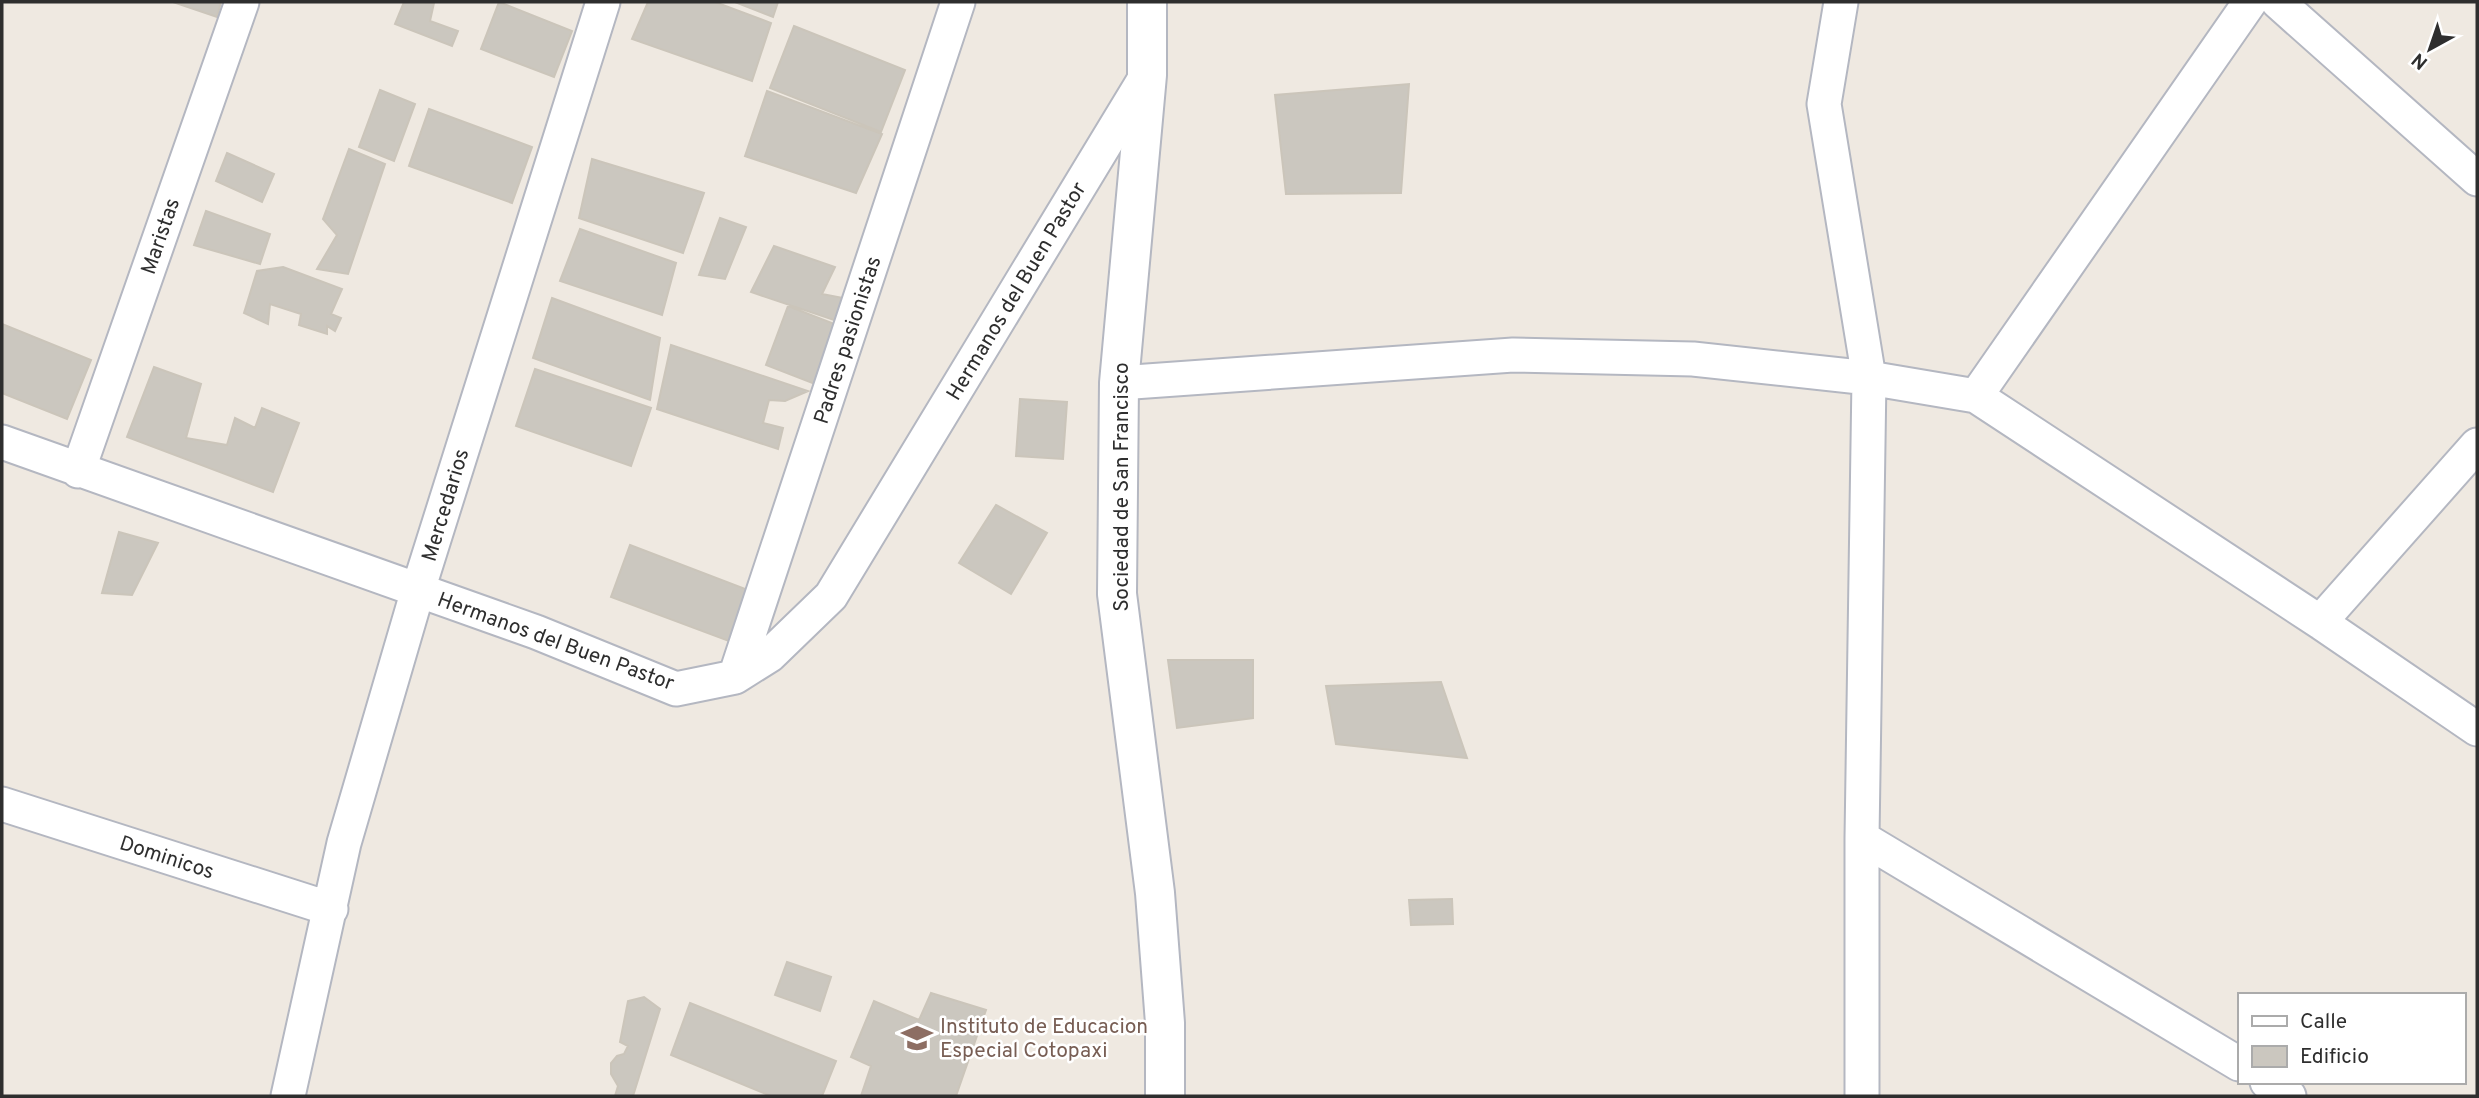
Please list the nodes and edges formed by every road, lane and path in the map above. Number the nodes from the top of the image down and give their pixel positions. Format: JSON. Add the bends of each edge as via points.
{"nodes":[{"id":1,"x":243,"y":2,"type":"edge"},
{"id":2,"x":603,"y":2,"type":"edge"},
{"id":3,"x":958,"y":2,"type":"edge"},
{"id":4,"x":1147,"y":2,"type":"edge"},
{"id":5,"x":1840,"y":2,"type":"edge"},
{"id":6,"x":2250,"y":2,"type":"edge"},
{"id":7,"x":2278,"y":2,"type":"edge"},
{"id":8,"x":1147,"y":75,"type":"junction"},
{"id":9,"x":2477,"y":179,"type":"edge"},
{"id":10,"x":1869,"y":378,"type":"junction"},
{"id":11,"x":1119,"y":383,"type":"junction"},
{"id":12,"x":1976,"y":396,"type":"junction"},
{"id":13,"x":2,"y":442,"type":"edge"},
{"id":14,"x":2477,"y":445,"type":"edge"},
{"id":15,"x":78,"y":471,"type":"junction"},
{"id":16,"x":418,"y":590,"type":"junction"},
{"id":17,"x":2320,"y":622,"type":"junction"},
{"id":18,"x":735,"y":677,"type":"junction"},
{"id":19,"x":2477,"y":729,"type":"edge"},
{"id":20,"x":2,"y":804,"type":"edge"},
{"id":21,"x":1862,"y":838,"type":"junction"},
{"id":22,"x":331,"y":909,"type":"junction"},
{"id":23,"x":2238,"y":1063,"type":"edge"},
{"id":24,"x":2270,"y":1084,"type":"edge"},
{"id":25,"x":288,"y":1096,"type":"edge"},
{"id":26,"x":1165,"y":1096,"type":"edge"},
{"id":27,"x":1862,"y":1096,"type":"edge"},
{"id":28,"x":2289,"y":1096,"type":"edge"}],
"edges":[{"from":1,"to":15,"type":"street","name":"Maristas"},
{"from":2,"to":16,"type":"street","name":"Mercedarios"},
{"from":3,"to":18,"type":"street","name":"Padres pasionistas"},
{"from":4,"to":8,"type":"street","name":"Sociedad de San Francisco"},
{"from":5,"to":10,"type":"street","via":[[1824,104]]},
{"from":6,"to":12,"type":"street"},
{"from":7,"to":9,"type":"street"},
{"from":8,"to":11,"type":"street","name":"Sociedad de San Francisco"},
{"from":8,"to":18,"type":"street","name":"Hermanos del Buen Pastor","via":[[831,596],[770,655]]},
{"from":10,"to":11,"type":"street","via":[[1693,359],[1513,355]]},
{"from":10,"to":12,"type":"street"},
{"from":10,"to":21,"type":"street"},
{"from":11,"to":26,"type":"street","name":"Sociedad de San Francisco","via":[[1117,593],[1155,893],[1165,1023]]},
{"from":12,"to":17,"type":"street"},
{"from":13,"to":15,"type":"street","name":"Hermanos del Buen Pastor"},
{"from":14,"to":17,"type":"street"},
{"from":15,"to":16,"type":"street","name":"Hermanos del Buen Pastor"},
{"from":16,"to":18,"type":"street","name":"Hermanos del Buen Pastor","via":[[676,689]]},
{"from":16,"to":22,"type":"street","name":"Mercedarios","via":[[344,843]]},
{"from":17,"to":19,"type":"street"},
{"from":20,"to":22,"type":"street","name":"Dominicos"},
{"from":21,"to":23,"type":"street"},
{"from":21,"to":27,"type":"street"},
{"from":22,"to":25,"type":"street","name":"Mercedarios"},
{"from":24,"to":28,"type":"street"}]}
